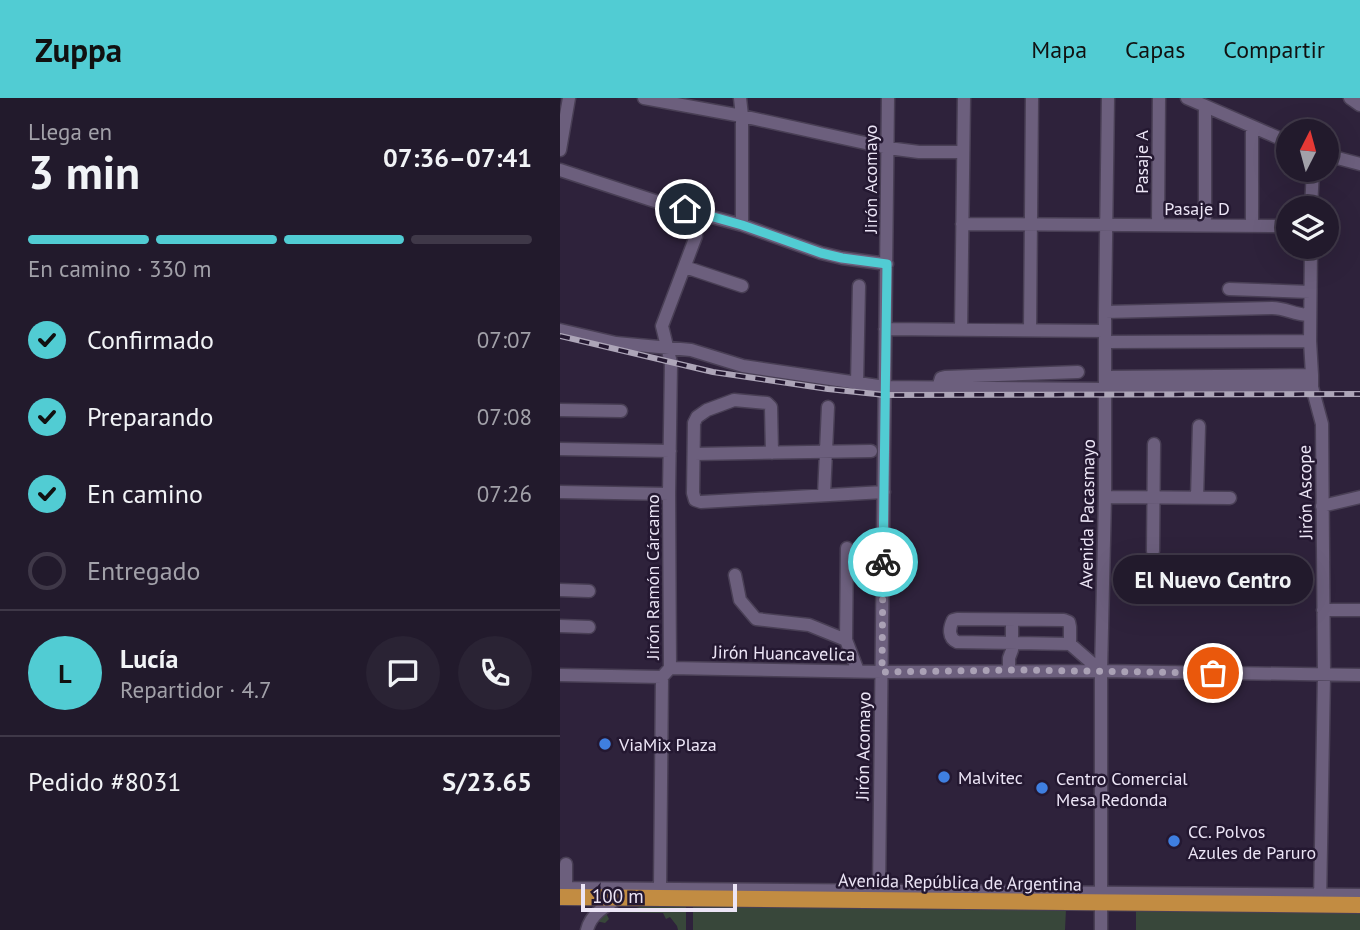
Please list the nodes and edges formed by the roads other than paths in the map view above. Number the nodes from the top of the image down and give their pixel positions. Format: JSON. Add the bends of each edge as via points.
{"nodes":[{"id":1,"x":569,"y":98,"type":"edge"},
{"id":2,"x":644,"y":98,"type":"edge"},
{"id":3,"x":740,"y":98,"type":"edge"},
{"id":4,"x":888,"y":98,"type":"edge"},
{"id":5,"x":964,"y":98,"type":"edge"},
{"id":6,"x":1032,"y":98,"type":"edge"},
{"id":7,"x":1108,"y":98,"type":"edge"},
{"id":8,"x":1159,"y":98,"type":"edge"},
{"id":9,"x":1187,"y":98,"type":"edge"},
{"id":10,"x":1350,"y":98,"type":"edge"},
{"id":11,"x":1360,"y":105,"type":"edge"},
{"id":12,"x":1205,"y":106,"type":"junction"},
{"id":13,"x":742,"y":116,"type":"junction"},
{"id":14,"x":1252,"y":127,"type":"junction"},
{"id":15,"x":1276,"y":137,"type":"edge"},
{"id":16,"x":888,"y":148,"type":"junction"},
{"id":17,"x":560,"y":150,"type":"edge"},
{"id":18,"x":963,"y":152,"type":"junction"},
{"id":19,"x":1339,"y":158,"type":"edge"},
{"id":20,"x":1360,"y":164,"type":"edge"},
{"id":21,"x":560,"y":170,"type":"edge"},
{"id":22,"x":962,"y":224,"type":"junction"},
{"id":23,"x":1031,"y":224,"type":"junction"},
{"id":24,"x":742,"y":225,"type":"junction"},
{"id":25,"x":1106,"y":225,"type":"junction"},
{"id":26,"x":1158,"y":225,"type":"junction"},
{"id":27,"x":1205,"y":226,"type":"junction"},
{"id":28,"x":1252,"y":226,"type":"junction"},
{"id":29,"x":1276,"y":226,"type":"edge"},
{"id":30,"x":696,"y":236,"type":"dead end"},
{"id":31,"x":1311,"y":259,"type":"edge"},
{"id":32,"x":887,"y":264,"type":"junction"},
{"id":33,"x":685,"y":267,"type":"junction"},
{"id":34,"x":742,"y":286,"type":"dead end"},
{"id":35,"x":859,"y":286,"type":"dead end"},
{"id":36,"x":1229,"y":289,"type":"dead end"},
{"id":37,"x":1310,"y":292,"type":"junction"},
{"id":38,"x":1105,"y":312,"type":"junction"},
{"id":39,"x":1310,"y":315,"type":"junction"},
{"id":40,"x":885,"y":329,"type":"junction"},
{"id":41,"x":560,"y":330,"type":"edge"},
{"id":42,"x":961,"y":330,"type":"junction"},
{"id":43,"x":1030,"y":330,"type":"junction"},
{"id":44,"x":1105,"y":336,"type":"junction"},
{"id":45,"x":1310,"y":341,"type":"junction"},
{"id":46,"x":668,"y":347,"type":"junction"},
{"id":47,"x":1078,"y":373,"type":"dead end"},
{"id":48,"x":1312,"y":381,"type":"junction"},
{"id":49,"x":1105,"y":383,"type":"junction"},
{"id":50,"x":857,"y":384,"type":"junction"},
{"id":51,"x":885,"y":387,"type":"junction"},
{"id":52,"x":938,"y":388,"type":"junction"},
{"id":53,"x":828,"y":407,"type":"dead end"},
{"id":54,"x":560,"y":410,"type":"edge"},
{"id":55,"x":621,"y":411,"type":"dead end"},
{"id":56,"x":1199,"y":426,"type":"dead end"},
{"id":57,"x":1154,"y":444,"type":"dead end"},
{"id":58,"x":560,"y":449,"type":"edge"},
{"id":59,"x":670,"y":451,"type":"junction"},
{"id":60,"x":872,"y":451,"type":"dead end"},
{"id":61,"x":772,"y":453,"type":"junction"},
{"id":62,"x":827,"y":453,"type":"junction"},
{"id":63,"x":694,"y":454,"type":"junction"},
{"id":64,"x":560,"y":492,"type":"edge"},
{"id":65,"x":884,"y":492,"type":"junction"},
{"id":66,"x":669,"y":494,"type":"junction"},
{"id":67,"x":824,"y":495,"type":"junction"},
{"id":68,"x":1105,"y":497,"type":"junction"},
{"id":69,"x":1360,"y":497,"type":"edge"},
{"id":70,"x":1153,"y":498,"type":"junction"},
{"id":71,"x":1197,"y":498,"type":"junction"},
{"id":72,"x":1230,"y":498,"type":"dead end"},
{"id":73,"x":1322,"y":506,"type":"junction"},
{"id":74,"x":847,"y":548,"type":"dead end"},
{"id":75,"x":1153,"y":551,"type":"dead end"},
{"id":76,"x":735,"y":575,"type":"dead end"},
{"id":77,"x":560,"y":590,"type":"edge"},
{"id":78,"x":589,"y":591,"type":"dead end"},
{"id":79,"x":1323,"y":610,"type":"junction"},
{"id":80,"x":1360,"y":610,"type":"edge"},
{"id":81,"x":1012,"y":620,"type":"junction"},
{"id":82,"x":560,"y":626,"type":"edge"},
{"id":83,"x":589,"y":626,"type":"dead end"},
{"id":84,"x":846,"y":640,"type":"junction"},
{"id":85,"x":1070,"y":644,"type":"junction"},
{"id":86,"x":1012,"y":646,"type":"junction"},
{"id":87,"x":1012,"y":670,"type":"junction"},
{"id":88,"x":859,"y":671,"type":"junction"},
{"id":89,"x":1101,"y":671,"type":"junction"},
{"id":90,"x":882,"y":672,"type":"junction"},
{"id":91,"x":666,"y":673,"type":"junction"},
{"id":92,"x":560,"y":675,"type":"edge"},
{"id":93,"x":1324,"y":675,"type":"junction"},
{"id":94,"x":1360,"y":675,"type":"edge"},
{"id":95,"x":566,"y":864,"type":"dead end"},
{"id":96,"x":660,"y":889,"type":"junction"},
{"id":97,"x":562,"y":891,"type":"edge"},
{"id":98,"x":880,"y":891,"type":"junction"},
{"id":99,"x":1360,"y":895,"type":"edge"},
{"id":100,"x":622,"y":897,"type":"junction"},
{"id":101,"x":1101,"y":899,"type":"junction"},
{"id":102,"x":1320,"y":900,"type":"junction"},
{"id":103,"x":1360,"y":905,"type":"edge"},
{"id":104,"x":587,"y":930,"type":"edge"},
{"id":105,"x":1101,"y":930,"type":"edge"}],
"edges":[{"from":1,"to":17,"type":"street"},
{"from":2,"to":13,"type":"street"},
{"from":3,"to":13,"type":"street"},
{"from":4,"to":16,"type":"street","name":"Jirón Acomayo"},
{"from":5,"to":18,"type":"street"},
{"from":6,"to":23,"type":"street"},
{"from":7,"to":25,"type":"street","name":"Avenida Pacasmayo"},
{"from":8,"to":26,"type":"street","name":"Pasaje A"},
{"from":9,"to":12,"type":"street"},
{"from":10,"to":11,"type":"street"},
{"from":12,"to":14,"type":"street"},
{"from":12,"to":27,"type":"street"},
{"from":13,"to":16,"type":"street"},
{"from":13,"to":24,"type":"street"},
{"from":14,"to":15,"type":"street"},
{"from":14,"to":28,"type":"street"},
{"from":16,"to":18,"type":"street"},
{"from":16,"to":32,"type":"street","name":"Jirón Acomayo"},
{"from":18,"to":22,"type":"street"},
{"from":19,"to":20,"type":"street"},
{"from":21,"to":24,"type":"street"},
{"from":22,"to":23,"type":"street","name":"Pasaje D"},
{"from":22,"to":42,"type":"street"},
{"from":23,"to":25,"type":"street","name":"Pasaje D"},
{"from":23,"to":43,"type":"street"},
{"from":24,"to":32,"type":"street","via":[[821,253]]},
{"from":25,"to":26,"type":"street","name":"Pasaje D"},
{"from":25,"to":38,"type":"street","name":"Avenida Pacasmayo"},
{"from":26,"to":27,"type":"street","name":"Pasaje D"},
{"from":27,"to":28,"type":"street","name":"Pasaje D"},
{"from":28,"to":29,"type":"street","name":"Pasaje D"},
{"from":30,"to":33,"type":"street","name":"Jirón Ramón Cárcamo"},
{"from":31,"to":37,"type":"street","name":"Jirón Ascope"},
{"from":32,"to":40,"type":"street","name":"Jirón Acomayo"},
{"from":33,"to":34,"type":"street"},
{"from":33,"to":46,"type":"street","name":"Jirón Ramón Cárcamo","via":[[662,326]]},
{"from":35,"to":50,"type":"street"},
{"from":36,"to":37,"type":"street"},
{"from":37,"to":39,"type":"street","name":"Jirón Ascope"},
{"from":38,"to":39,"type":"street","via":[[1282,308]]},
{"from":38,"to":44,"type":"street","name":"Avenida Pacasmayo"},
{"from":39,"to":45,"type":"street","name":"Jirón Ascope"},
{"from":40,"to":42,"type":"street"},
{"from":40,"to":51,"type":"street","name":"Jirón Acomayo"},
{"from":41,"to":46,"type":"street","via":[[617,343]]},
{"from":42,"to":43,"type":"street"},
{"from":43,"to":44,"type":"street"},
{"from":44,"to":45,"type":"street"},
{"from":44,"to":49,"type":"street","name":"Avenida Pacasmayo"},
{"from":45,"to":48,"type":"street","name":"Jirón Ascope"},
{"from":46,"to":50,"type":"street","via":[[743,366]]},
{"from":46,"to":59,"type":"street","name":"Jirón Ramón Cárcamo"},
{"from":47,"to":52,"type":"street","via":[[945,377]]},
{"from":48,"to":49,"type":"street"},
{"from":48,"to":73,"type":"street","name":"Jirón Ascope","via":[[1322,424]]},
{"from":49,"to":52,"type":"street"},
{"from":49,"to":68,"type":"street","name":"Avenida Pacasmayo"},
{"from":50,"to":51,"type":"street"},
{"from":51,"to":52,"type":"street"},
{"from":51,"to":65,"type":"street","name":"Jirón Acomayo"},
{"from":53,"to":62,"type":"street"},
{"from":54,"to":55,"type":"street"},
{"from":56,"to":71,"type":"street"},
{"from":57,"to":70,"type":"street"},
{"from":58,"to":59,"type":"street"},
{"from":59,"to":66,"type":"street","name":"Jirón Ramón Cárcamo"},
{"from":60,"to":62,"type":"street"},
{"from":61,"to":62,"type":"street"},
{"from":61,"to":63,"type":"street"},
{"from":61,"to":63,"type":"street","via":[[771,407],[734,400],[697,417]]},
{"from":62,"to":67,"type":"street"},
{"from":63,"to":67,"type":"street","via":[[693,493],[701,502]]},
{"from":64,"to":66,"type":"street"},
{"from":65,"to":67,"type":"street"},
{"from":65,"to":90,"type":"street","name":"Jirón Acomayo"},
{"from":66,"to":91,"type":"street","name":"Jirón Ramón Cárcamo"},
{"from":68,"to":70,"type":"street"},
{"from":68,"to":89,"type":"street","name":"Avenida Pacasmayo"},
{"from":69,"to":73,"type":"street"},
{"from":70,"to":71,"type":"street"},
{"from":70,"to":75,"type":"street"},
{"from":71,"to":72,"type":"street"},
{"from":73,"to":79,"type":"street","name":"Jirón Ascope"},
{"from":74,"to":84,"type":"street"},
{"from":76,"to":84,"type":"street","via":[[740,600],[756,619],[809,625]]},
{"from":77,"to":78,"type":"street"},
{"from":79,"to":80,"type":"street"},
{"from":79,"to":93,"type":"street","name":"Jirón Ascope"},
{"from":81,"to":85,"type":"street","via":[[1069,622]]},
{"from":81,"to":86,"type":"street"},
{"from":81,"to":86,"type":"street","via":[[957,619],[951,625],[951,637],[957,642]]},
{"from":82,"to":83,"type":"street"},
{"from":84,"to":88,"type":"street"},
{"from":85,"to":86,"type":"street"},
{"from":85,"to":89,"type":"street"},
{"from":86,"to":87,"type":"street","via":[[1016,658]]},
{"from":87,"to":89,"type":"street","name":"Jirón Huancavelica"},
{"from":87,"to":90,"type":"street","name":"Jirón Huancavelica"},
{"from":88,"to":90,"type":"street","name":"Jirón Huancavelica"},
{"from":88,"to":91,"type":"street","name":"Jirón Huancavelica"},
{"from":89,"to":93,"type":"street","name":"Jirón Huancavelica"},
{"from":89,"to":101,"type":"street","name":"Avenida Pacasmayo"},
{"from":90,"to":98,"type":"street","name":"Jirón Acomayo"},
{"from":91,"to":92,"type":"street","name":"Jirón Huancavelica"},
{"from":91,"to":96,"type":"street","name":"Jirón Ramón Cárcamo"},
{"from":93,"to":94,"type":"street","name":"Jirón Huancavelica"},
{"from":93,"to":102,"type":"street","name":"Jirón Ascope"},
{"from":95,"to":97,"type":"street"},
{"from":96,"to":97,"type":"street","name":"Avenida República de Argentina"},
{"from":96,"to":98,"type":"street","name":"Avenida República de Argentina"},
{"from":97,"to":100,"type":"main road","name":"Avenida República de Argentina"},
{"from":98,"to":101,"type":"street","name":"Avenida República de Argentina"},
{"from":99,"to":102,"type":"street","name":"Avenida República de Argentina"},
{"from":100,"to":101,"type":"main road","name":"Avenida República de Argentina"},
{"from":100,"to":104,"type":"street","via":[[595,914]]},
{"from":101,"to":102,"type":"main road","name":"Avenida República de Argentina"},
{"from":101,"to":105,"type":"street","name":"Avenida Pacasmayo"},
{"from":102,"to":103,"type":"main road","name":"Avenida República de Argentina"}]}
